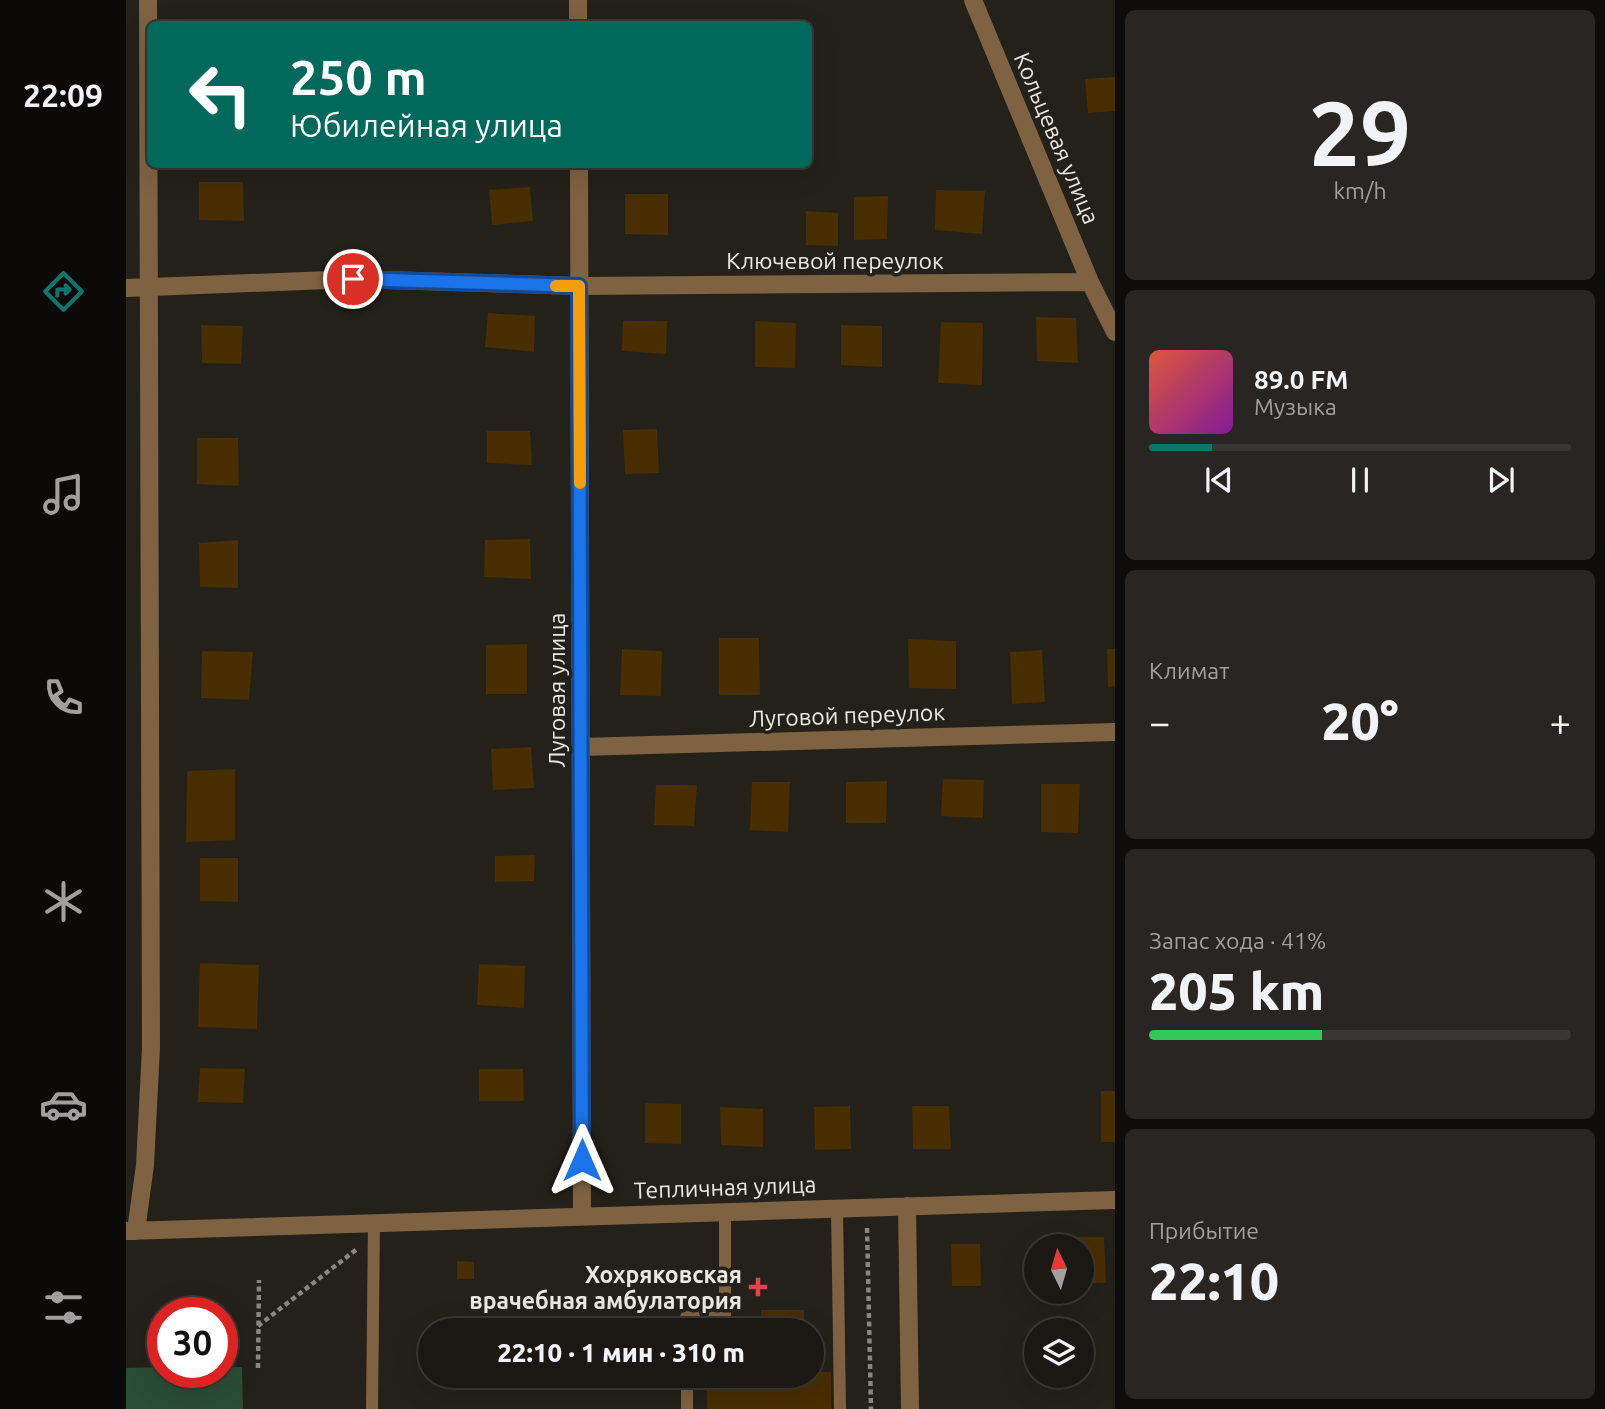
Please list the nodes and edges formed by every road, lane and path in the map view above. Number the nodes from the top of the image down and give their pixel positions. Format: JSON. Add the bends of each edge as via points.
{"nodes":[{"id":1,"x":148,"y":0,"type":"edge"},
{"id":2,"x":578,"y":0,"type":"edge"},
{"id":3,"x":973,"y":0,"type":"edge"},
{"id":4,"x":148,"y":21,"type":"edge"},
{"id":5,"x":578,"y":21,"type":"edge"},
{"id":6,"x":149,"y":168,"type":"edge"},
{"id":7,"x":579,"y":168,"type":"edge"},
{"id":8,"x":1090,"y":282,"type":"junction"},
{"id":9,"x":579,"y":286,"type":"junction"},
{"id":10,"x":150,"y":287,"type":"junction"},
{"id":11,"x":126,"y":288,"type":"edge"},
{"id":12,"x":1115,"y":332,"type":"edge"},
{"id":13,"x":1115,"y":732,"type":"edge"},
{"id":14,"x":581,"y":747,"type":"junction"},
{"id":15,"x":1115,"y":1200,"type":"edge"},
{"id":16,"x":907,"y":1206,"type":"junction"},
{"id":17,"x":837,"y":1208,"type":"junction"},
{"id":18,"x":725,"y":1212,"type":"junction"},
{"id":19,"x":582,"y":1215,"type":"junction"},
{"id":20,"x":374,"y":1229,"type":"junction"},
{"id":21,"x":131,"y":1231,"type":"edge"},
{"id":22,"x":259,"y":1280,"type":"dead end"},
{"id":23,"x":686,"y":1318,"type":"edge"},
{"id":24,"x":725,"y":1318,"type":"edge"},
{"id":25,"x":725,"y":1318,"type":"edge"},
{"id":26,"x":258,"y":1326,"type":"junction"},
{"id":27,"x":258,"y":1368,"type":"dead end"},
{"id":28,"x":687,"y":1388,"type":"edge"},
{"id":29,"x":372,"y":1409,"type":"edge"},
{"id":30,"x":687,"y":1409,"type":"edge"},
{"id":31,"x":840,"y":1409,"type":"edge"},
{"id":32,"x":910,"y":1409,"type":"edge"}],
"edges":[{"from":1,"to":4,"type":"street"},
{"from":2,"to":5,"type":"street"},
{"from":3,"to":8,"type":"street","name":"Кольцевая улица"},
{"from":6,"to":10,"type":"street"},
{"from":7,"to":9,"type":"street","name":"Луговая улица"},
{"from":8,"to":9,"type":"street","name":"Ключевой переулок"},
{"from":8,"to":12,"type":"street","name":"Кольцевая улица"},
{"from":9,"to":10,"type":"street","name":"Ключевой переулок","via":[[353,279]]},
{"from":9,"to":14,"type":"street","name":"Луговая улица"},
{"from":10,"to":11,"type":"street","name":"Ключевой переулок"},
{"from":10,"to":21,"type":"street","via":[[151,1048],[145,1165]]},
{"from":13,"to":14,"type":"street","name":"Луговой переулок"},
{"from":14,"to":19,"type":"street","name":"Луговая улица"},
{"from":15,"to":16,"type":"street","name":"Тепличная улица"},
{"from":16,"to":17,"type":"street","name":"Тепличная улица"},
{"from":16,"to":32,"type":"street"},
{"from":17,"to":18,"type":"street","name":"Тепличная улица"},
{"from":17,"to":31,"type":"lane"},
{"from":18,"to":19,"type":"street","name":"Тепличная улица"},
{"from":18,"to":25,"type":"lane"},
{"from":19,"to":20,"type":"street","name":"Тепличная улица"},
{"from":20,"to":21,"type":"street","name":"Тепличная улица"},
{"from":20,"to":26,"type":"path"},
{"from":20,"to":29,"type":"lane"},
{"from":22,"to":26,"type":"path"},
{"from":23,"to":24,"type":"lane"},
{"from":26,"to":27,"type":"path"},
{"from":28,"to":30,"type":"lane"}]}
